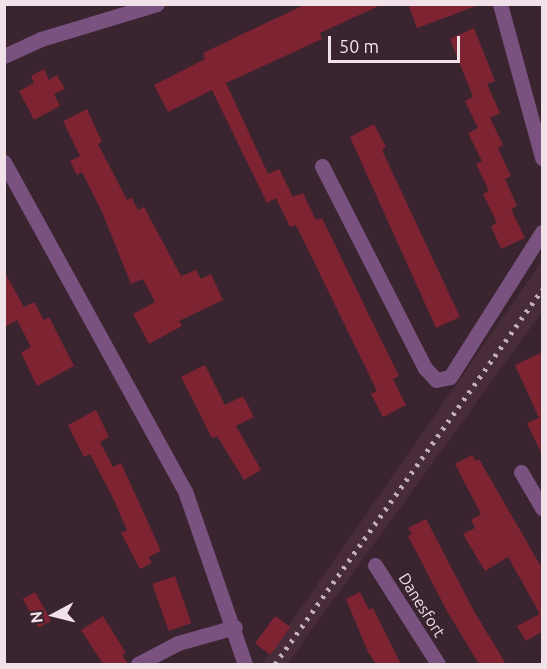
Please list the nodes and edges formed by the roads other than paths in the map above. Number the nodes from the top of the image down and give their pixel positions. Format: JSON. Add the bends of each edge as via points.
{"nodes":[{"id":1,"x":157,"y":4,"type":"edge"},
{"id":2,"x":500,"y":4,"type":"edge"},
{"id":3,"x":133,"y":8,"type":"edge"},
{"id":4,"x":4,"y":56,"type":"edge"},
{"id":5,"x":543,"y":158,"type":"edge"},
{"id":6,"x":4,"y":162,"type":"edge"},
{"id":7,"x":322,"y":166,"type":"dead end"},
{"id":8,"x":543,"y":232,"type":"edge"},
{"id":9,"x":521,"y":472,"type":"dead end"},
{"id":10,"x":543,"y":508,"type":"edge"},
{"id":11,"x":375,"y":565,"type":"dead end"},
{"id":12,"x":235,"y":627,"type":"junction"},
{"id":13,"x":138,"y":664,"type":"edge"},
{"id":14,"x":245,"y":664,"type":"edge"},
{"id":15,"x":438,"y":664,"type":"edge"}],
"edges":[{"from":1,"to":3,"type":"street"},
{"from":2,"to":5,"type":"street"},
{"from":3,"to":4,"type":"street","via":[[41,39]]},
{"from":6,"to":12,"type":"street","via":[[185,491]]},
{"from":7,"to":8,"type":"street","via":[[425,368],[436,380],[450,377]]},
{"from":9,"to":10,"type":"street"},
{"from":11,"to":15,"type":"street","name":"Danesfort"},
{"from":12,"to":13,"type":"street","via":[[178,643]]},
{"from":12,"to":14,"type":"street"}]}
